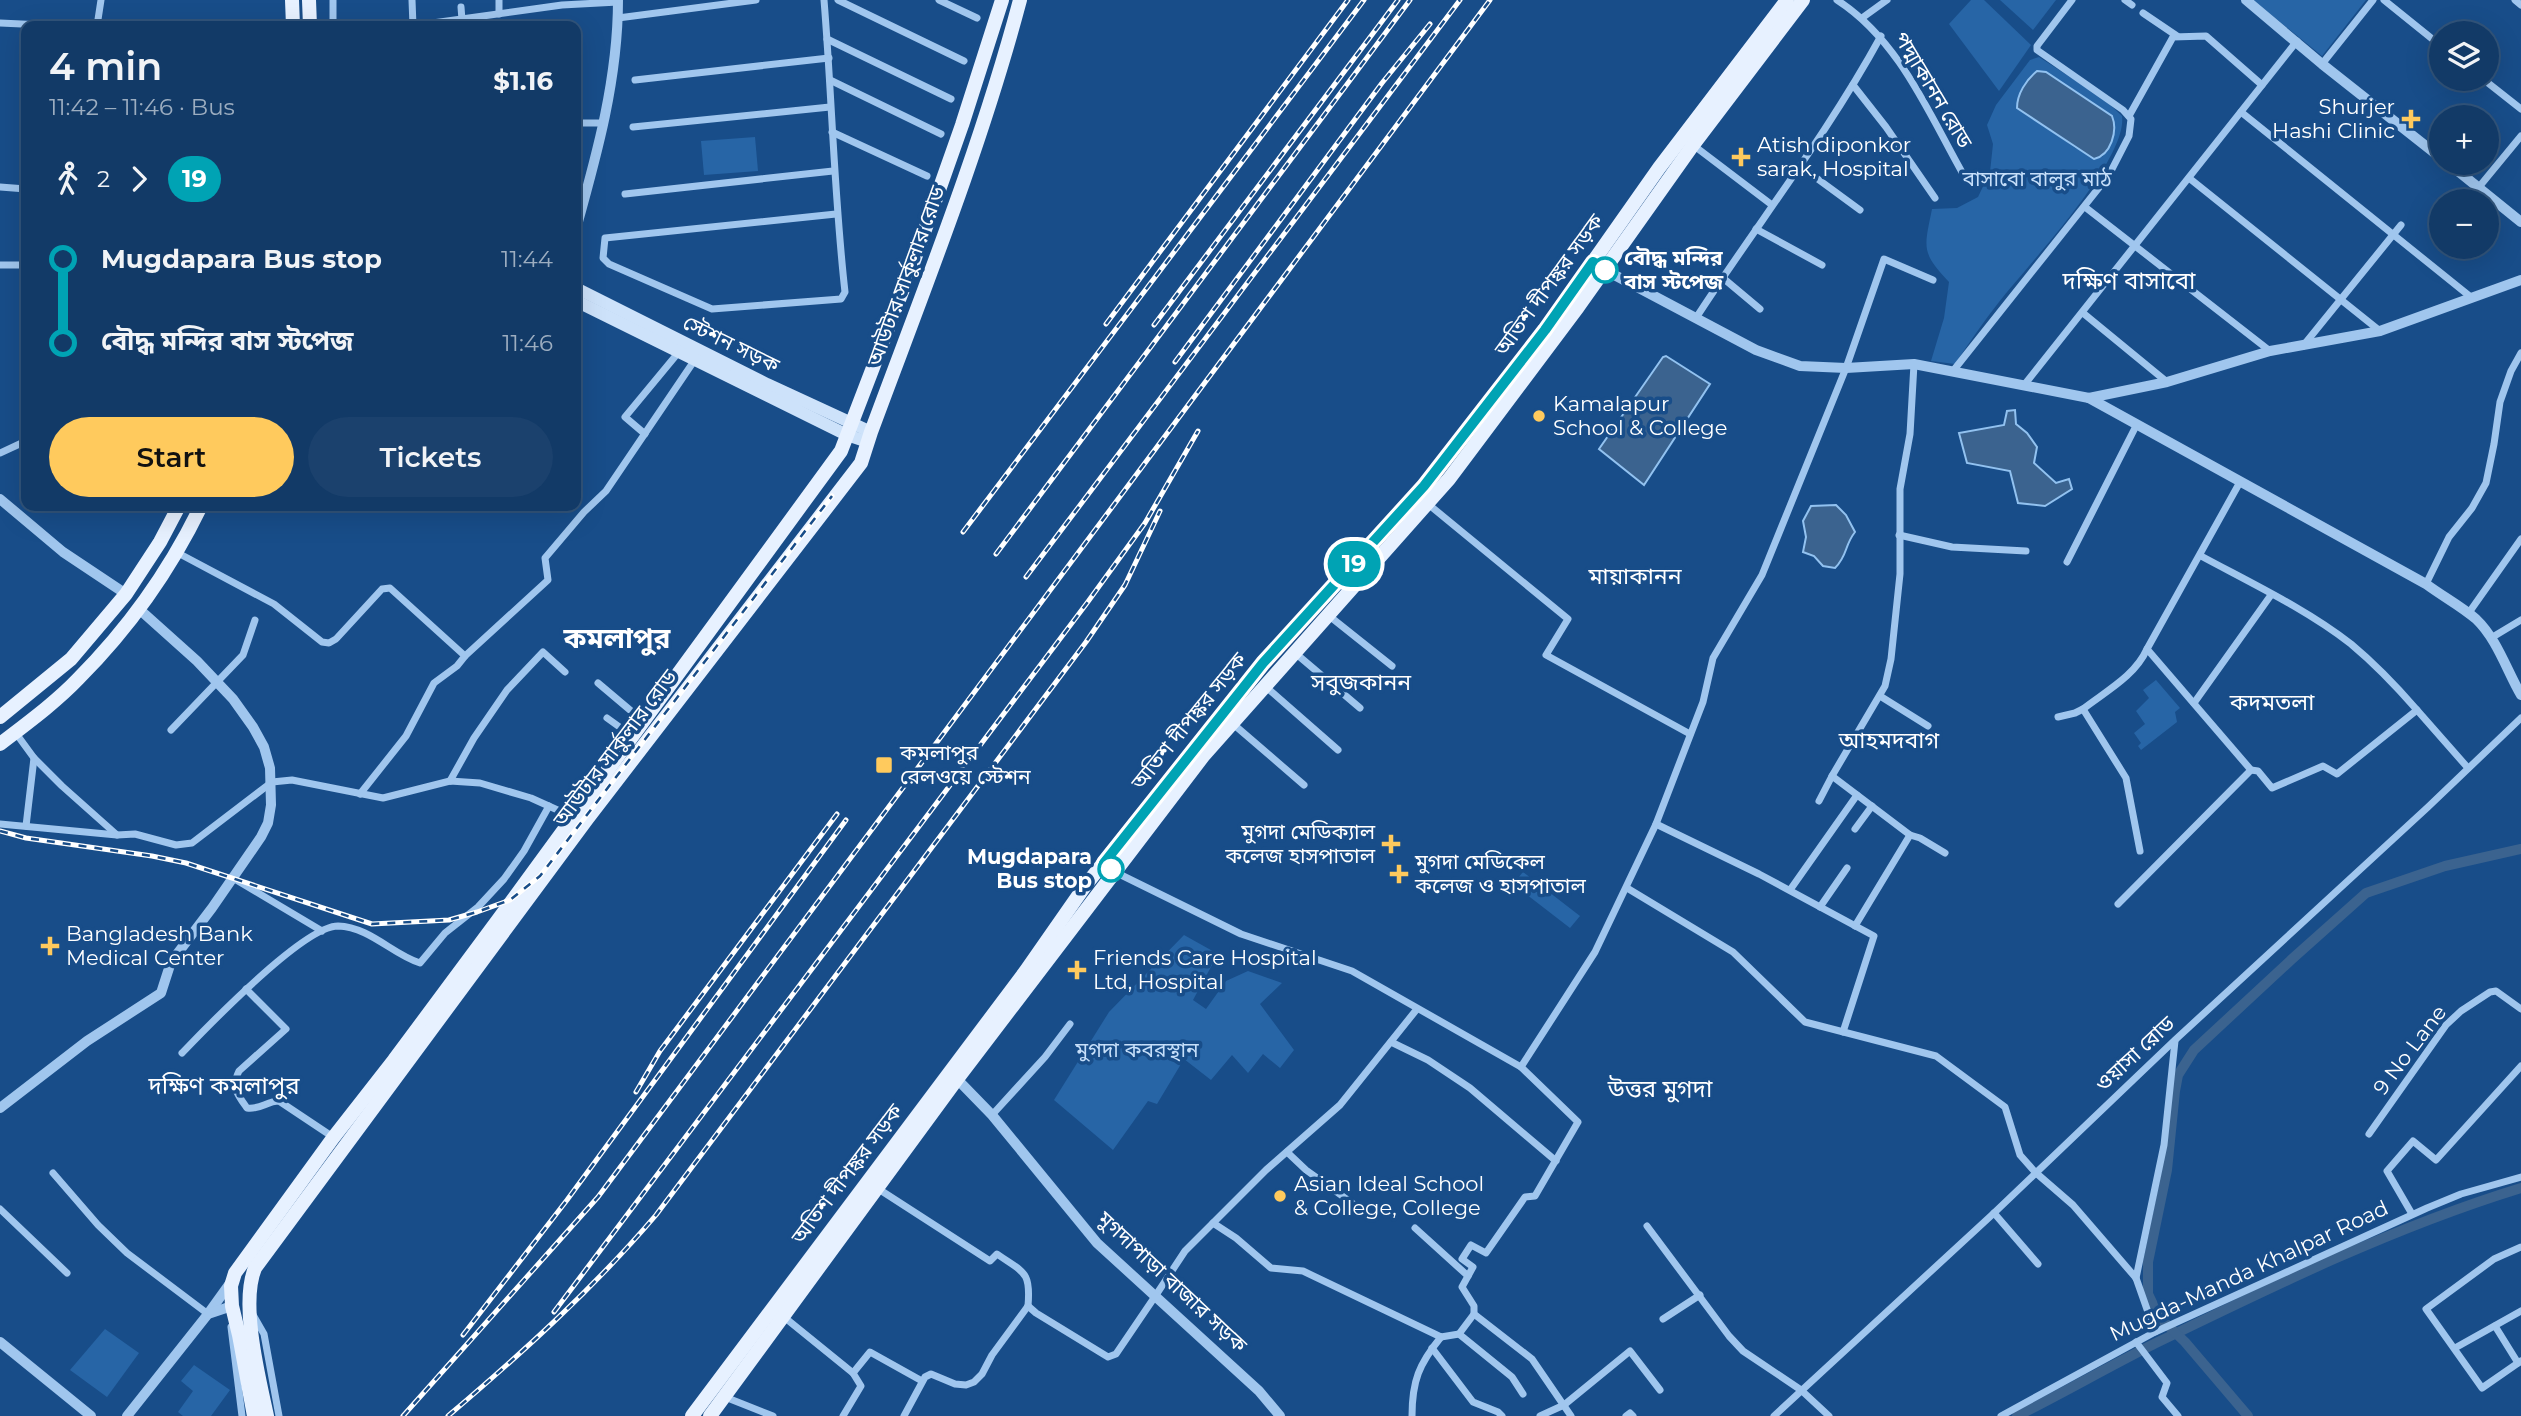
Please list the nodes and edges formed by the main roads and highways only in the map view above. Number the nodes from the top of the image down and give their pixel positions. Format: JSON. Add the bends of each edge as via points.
{"nodes":[{"id":1,"x":292,"y":0,"type":"edge"},
{"id":2,"x":309,"y":0,"type":"edge"},
{"id":3,"x":1002,"y":0,"type":"edge"},
{"id":4,"x":1020,"y":0,"type":"edge"},
{"id":5,"x":1787,"y":0,"type":"edge"},
{"id":6,"x":1803,"y":0,"type":"edge"},
{"id":7,"x":293,"y":21,"type":"edge"},
{"id":8,"x":310,"y":21,"type":"edge"},
{"id":9,"x":1599,"y":266,"type":"junction"},
{"id":10,"x":581,"y":291,"type":"edge"},
{"id":11,"x":581,"y":303,"type":"edge"},
{"id":12,"x":682,"y":348,"type":"junction"},
{"id":13,"x":849,"y":430,"type":"junction"},
{"id":14,"x":869,"y":437,"type":"junction"},
{"id":15,"x":176,"y":511,"type":"edge"},
{"id":16,"x":199,"y":511,"type":"edge"},
{"id":17,"x":0,"y":717,"type":"edge"},
{"id":18,"x":0,"y":744,"type":"edge"},
{"id":19,"x":1109,"y":867,"type":"junction"},
{"id":20,"x":232,"y":1306,"type":"junction"},
{"id":21,"x":249,"y":1310,"type":"junction"},
{"id":22,"x":766,"y":1329,"type":"junction"},
{"id":23,"x":254,"y":1416,"type":"edge"},
{"id":24,"x":267,"y":1416,"type":"edge"},
{"id":25,"x":692,"y":1416,"type":"edge"},
{"id":26,"x":710,"y":1416,"type":"edge"}],
"edges":[{"from":1,"to":7,"type":"main road"},
{"from":2,"to":8,"type":"main road"},
{"from":3,"to":13,"type":"main road","name":"আউটার সার্কুলার রোড","via":[[915,258]]},
{"from":4,"to":14,"type":"main road","name":"আউটার সার্কুলার রোড","via":[[966,176]]},
{"from":5,"to":9,"type":"main road","name":"অতিশ দীপঙ্কর সড়ক","via":[[1659,168]]},
{"from":6,"to":9,"type":"main road","name":"অতিশ দীপঙ্কর সড়ক"},
{"from":9,"to":19,"type":"main road","name":"অতিশ দীপঙ্কর সড়ক","via":[[1424,486],[1271,654]]},
{"from":9,"to":19,"type":"main road","name":"অতিশ দীপঙ্কর সড়ক","via":[[1428,504],[1264,685]]},
{"from":10,"to":12,"type":"main road","name":"স্টেশন সড়ক"},
{"from":11,"to":12,"type":"main road","name":"স্টেশন সড়ক"},
{"from":12,"to":13,"type":"main road","name":"স্টেশন সড়ক"},
{"from":12,"to":13,"type":"main road","name":"স্টেশন সড়ক","via":[[694,361]]},
{"from":13,"to":14,"type":"main road","name":"স্টেশন সড়ক"},
{"from":13,"to":20,"type":"main road","name":"আউটার সার্কুলার রোড","via":[[820,481],[247,1255],[233,1279]]},
{"from":14,"to":21,"type":"main road","name":"আউটার সার্কুলার রোড","via":[[852,478],[587,819],[261,1260],[250,1282]]},
{"from":15,"to":17,"type":"main road","via":[[126,594],[71,659]]},
{"from":16,"to":18,"type":"main road","via":[[178,553],[139,609],[77,681]]},
{"from":19,"to":22,"type":"main road","name":"অতিশ দীপঙ্কর সড়ক"},
{"from":19,"to":22,"type":"main road","name":"অতিশ দীপঙ্কর সড়ক","via":[[783,1317]]},
{"from":20,"to":21,"type":"main road"},
{"from":20,"to":23,"type":"main road","name":"আউটার সার্কুলার রোড"},
{"from":21,"to":24,"type":"main road","name":"আউটার সার্কুলার রোড"},
{"from":22,"to":25,"type":"main road","name":"অতিশ দীপঙ্কর সড়ক"},
{"from":22,"to":26,"type":"main road","name":"অতিশ দীপঙ্কর সড়ক"}]}
